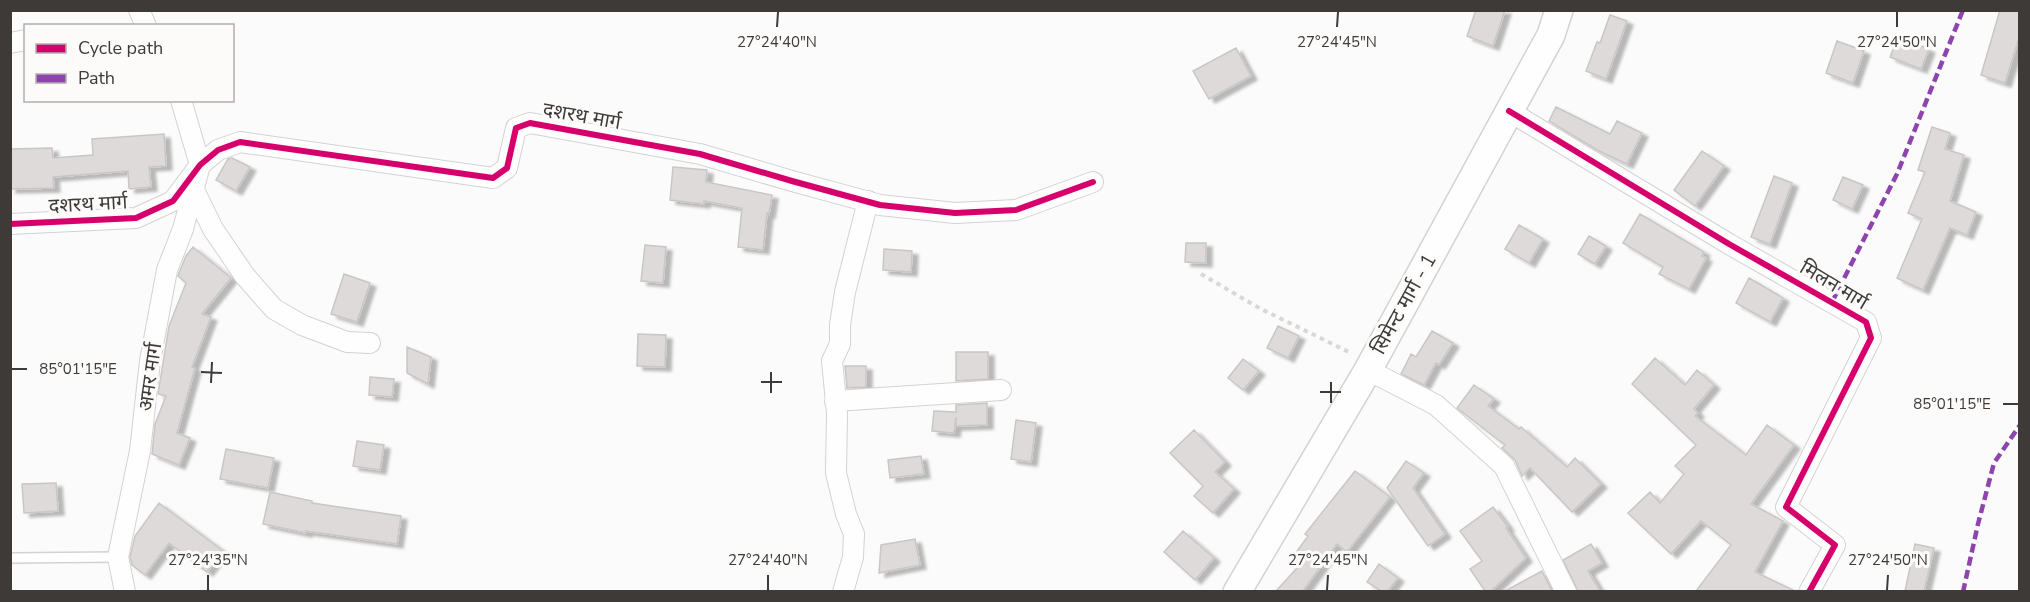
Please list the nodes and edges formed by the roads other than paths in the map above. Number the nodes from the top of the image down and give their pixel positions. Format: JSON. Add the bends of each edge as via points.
{"nodes":[{"id":1,"x":139,"y":10,"type":"edge"},
{"id":2,"x":1559,"y":10,"type":"edge"},
{"id":3,"x":145,"y":24,"type":"edge"},
{"id":4,"x":182,"y":102,"type":"edge"},
{"id":5,"x":1509,"y":111,"type":"junction"},
{"id":6,"x":200,"y":165,"type":"junction"},
{"id":7,"x":1094,"y":182,"type":"dead end"},
{"id":8,"x":194,"y":190,"type":"junction"},
{"id":9,"x":868,"y":201,"type":"junction"},
{"id":10,"x":10,"y":224,"type":"edge"},
{"id":11,"x":370,"y":343,"type":"dead end"},
{"id":12,"x":1369,"y":366,"type":"junction"},
{"id":13,"x":1001,"y":390,"type":"dead end"},
{"id":14,"x":835,"y":401,"type":"junction"},
{"id":15,"x":118,"y":557,"type":"junction"},
{"id":16,"x":10,"y":558,"type":"edge"},
{"id":17,"x":125,"y":591,"type":"edge"},
{"id":18,"x":843,"y":591,"type":"edge"},
{"id":19,"x":1237,"y":591,"type":"edge"},
{"id":20,"x":1566,"y":591,"type":"edge"},
{"id":21,"x":1809,"y":591,"type":"edge"}],
"edges":[{"from":1,"to":3,"type":"street"},
{"from":2,"to":5,"type":"street","name":"सिमेन्ट मार्ग - 1","via":[[1551,35]]},
{"from":4,"to":6,"type":"street"},
{"from":5,"to":12,"type":"street","name":"सिमेन्ट मार्ग - 1"},
{"from":5,"to":21,"type":"street","name":"मिलन मार्ग","via":[[1866,322],[1871,338],[1786,507],[1835,545]]},
{"from":6,"to":8,"type":"street","name":"अमर मार्ग"},
{"from":6,"to":9,"type":"street","name":"दशरथ मार्ग","via":[[219,150],[240,142],[493,178],[507,168],[516,128],[530,123],[700,153]]},
{"from":6,"to":10,"type":"street","name":"दशरथ मार्ग","via":[[173,201],[136,219]]},
{"from":7,"to":9,"type":"street","name":"दशरथ मार्ग","via":[[1016,210],[956,213]]},
{"from":8,"to":11,"type":"street","via":[[213,229],[245,276],[274,309],[346,342]]},
{"from":8,"to":15,"type":"street","name":"अमर मार्ग","via":[[167,270],[150,361],[140,451]]},
{"from":9,"to":14,"type":"street","via":[[845,292],[840,344],[832,361]]},
{"from":12,"to":19,"type":"street","name":"सिमेन्ट मार्ग - 1"},
{"from":12,"to":20,"type":"street","via":[[1436,405],[1504,466]]},
{"from":13,"to":14,"type":"street"},
{"from":14,"to":18,"type":"street","via":[[836,473],[854,534],[853,557]]},
{"from":15,"to":16,"type":"lane"},
{"from":15,"to":17,"type":"street","name":"अमर मार्ग"}]}
